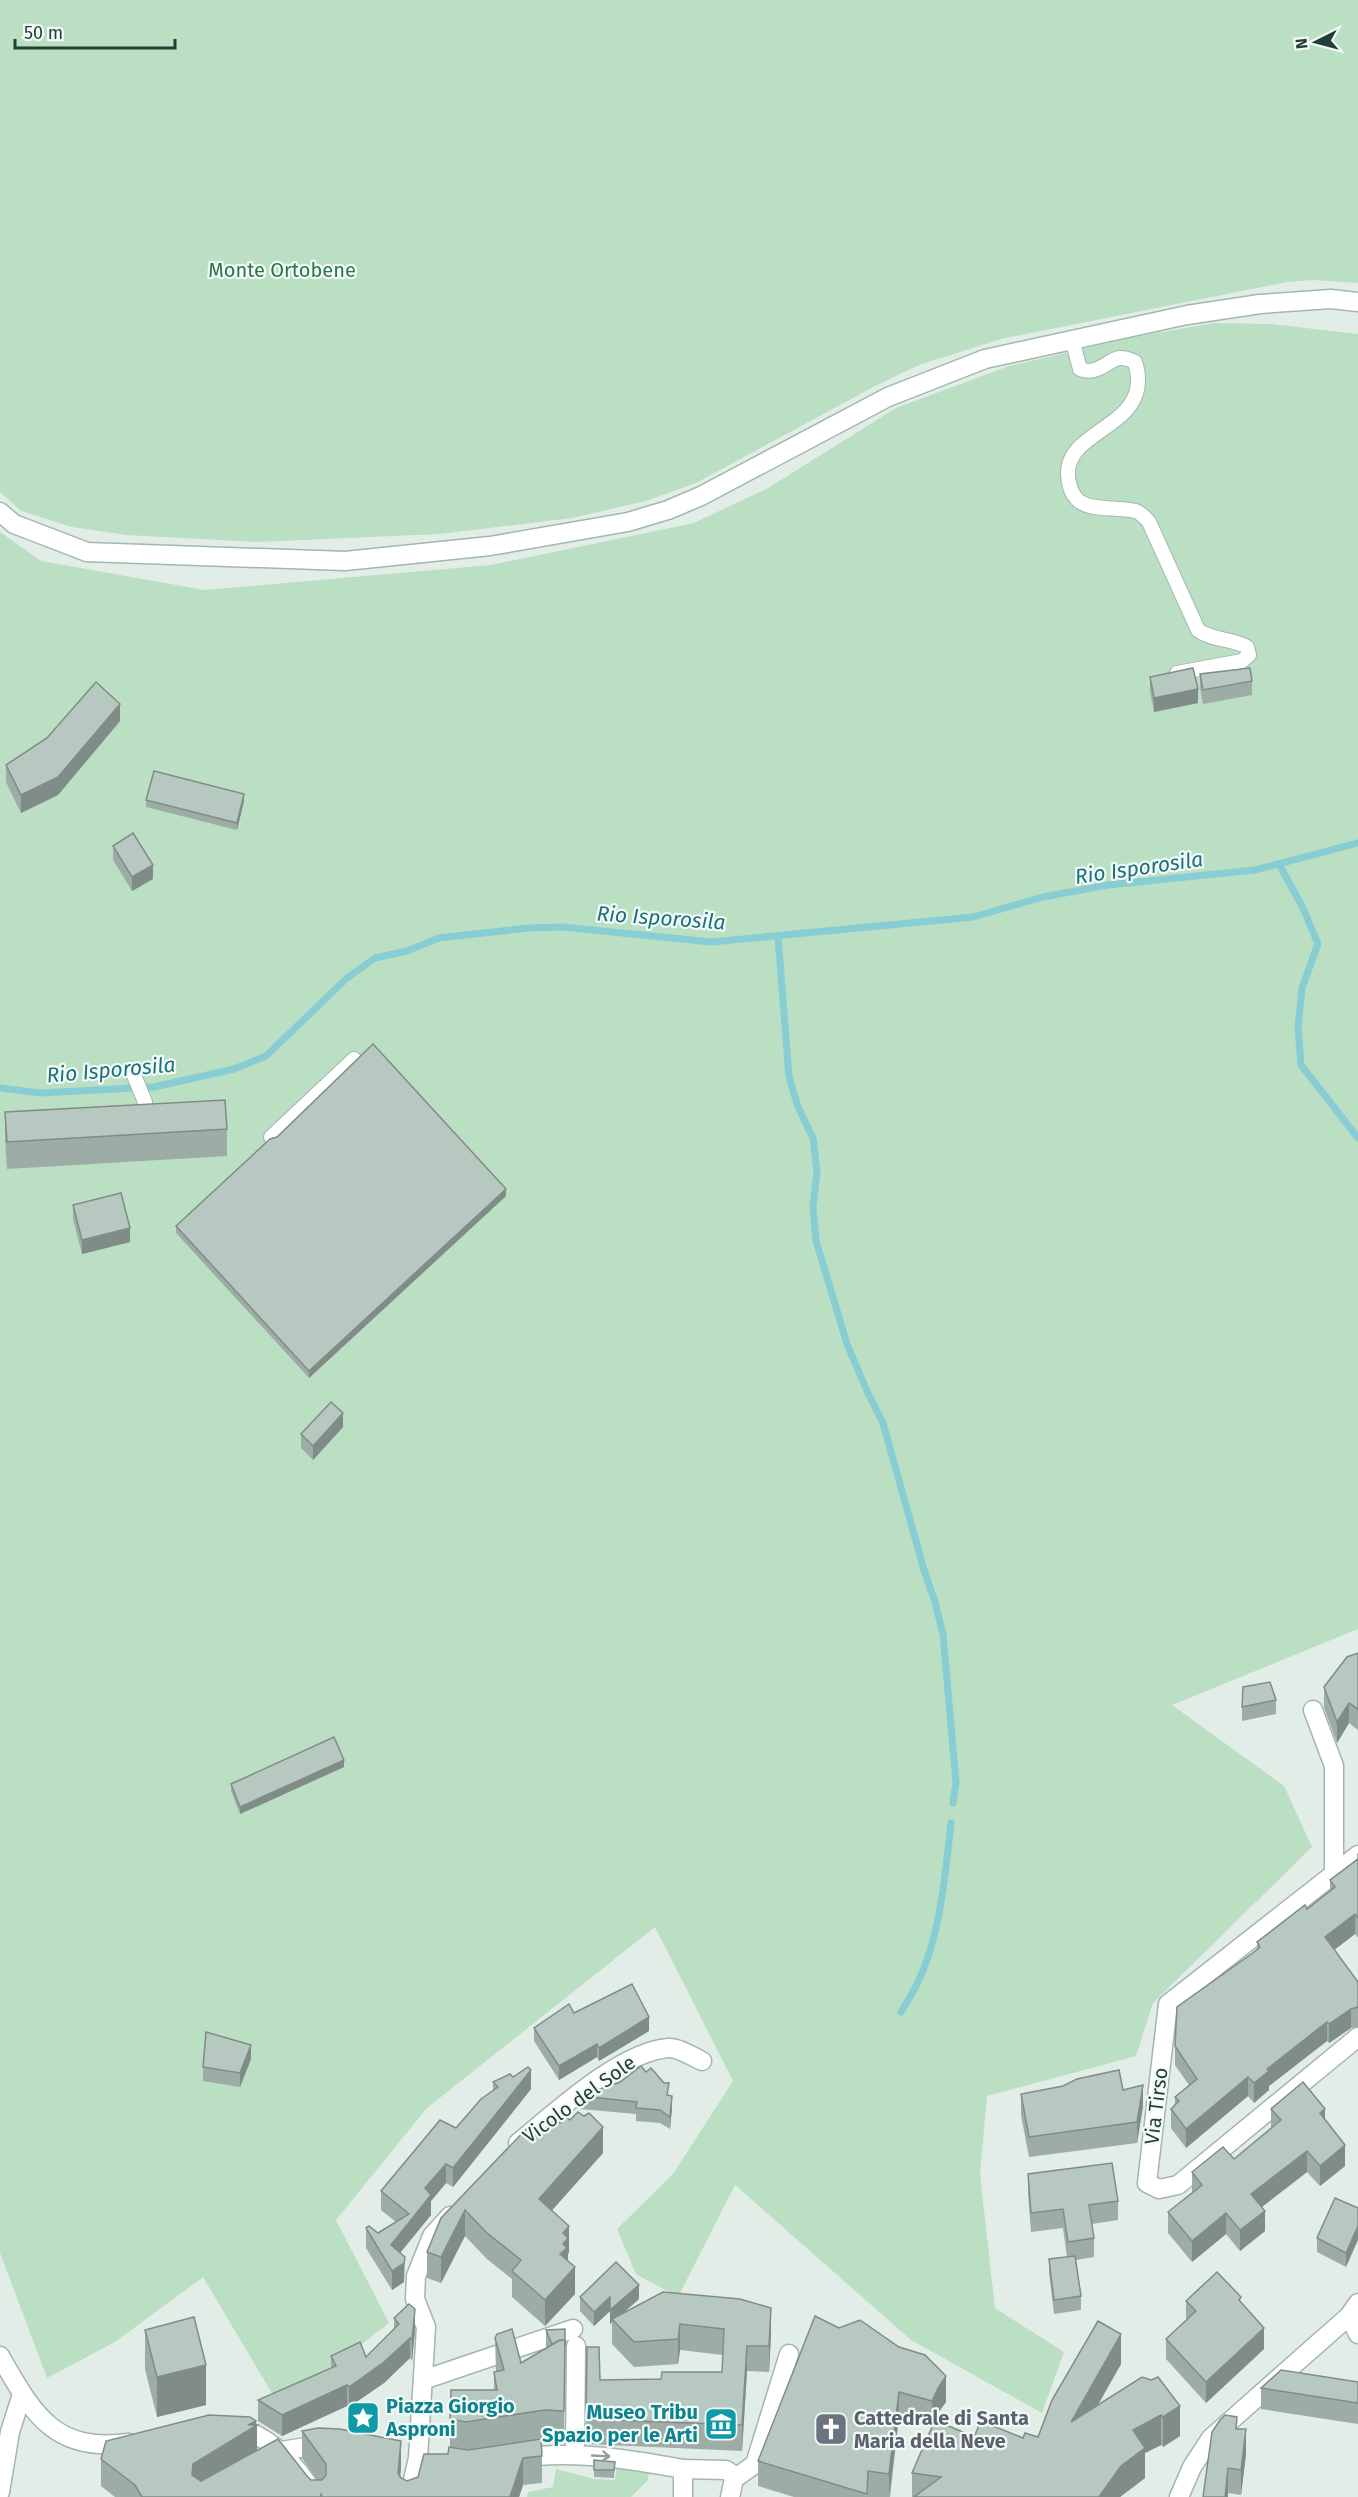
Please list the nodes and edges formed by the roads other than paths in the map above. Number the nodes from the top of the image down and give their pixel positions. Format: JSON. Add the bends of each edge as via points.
{"nodes":[{"id":1,"x":1358,"y":302,"type":"edge"},
{"id":2,"x":1072,"y":339,"type":"junction"},
{"id":3,"x":0,"y":512,"type":"edge"},
{"id":4,"x":1163,"y":675,"type":"edge"},
{"id":5,"x":354,"y":1059,"type":"edge"},
{"id":6,"x":133,"y":1073,"type":"dead end"},
{"id":7,"x":145,"y":1102,"type":"edge"},
{"id":8,"x":271,"y":1137,"type":"edge"},
{"id":9,"x":1313,"y":1710,"type":"dead end"},
{"id":10,"x":1358,"y":1855,"type":"edge"},
{"id":11,"x":1334,"y":1873,"type":"junction"},
{"id":12,"x":1358,"y":2037,"type":"edge"},
{"id":13,"x":702,"y":2061,"type":"dead end"},
{"id":14,"x":505,"y":2158,"type":"edge"},
{"id":15,"x":464,"y":2200,"type":"edge"},
{"id":16,"x":1353,"y":2309,"type":"edge"},
{"id":17,"x":1358,"y":2334,"type":"edge"},
{"id":18,"x":789,"y":2354,"type":"dead end"},
{"id":19,"x":0,"y":2356,"type":"edge"},
{"id":20,"x":423,"y":2380,"type":"junction"},
{"id":21,"x":22,"y":2394,"type":"junction"},
{"id":22,"x":214,"y":2426,"type":"edge"},
{"id":23,"x":147,"y":2440,"type":"edge"},
{"id":24,"x":341,"y":2445,"type":"edge"},
{"id":25,"x":281,"y":2451,"type":"junction"},
{"id":26,"x":396,"y":2454,"type":"edge"},
{"id":27,"x":574,"y":2455,"type":"junction"},
{"id":28,"x":418,"y":2458,"type":"junction"},
{"id":29,"x":437,"y":2461,"type":"edge"},
{"id":30,"x":501,"y":2461,"type":"edge"},
{"id":31,"x":254,"y":2466,"type":"edge"},
{"id":32,"x":683,"y":2469,"type":"junction"},
{"id":33,"x":1,"y":2481,"type":"edge"},
{"id":34,"x":732,"y":2488,"type":"edge"},
{"id":35,"x":316,"y":2497,"type":"edge"},
{"id":36,"x":409,"y":2497,"type":"edge"},
{"id":37,"x":683,"y":2497,"type":"edge"},
{"id":38,"x":1179,"y":2497,"type":"edge"}],
"edges":[{"from":1,"to":2,"type":"street","via":[[1331,299],[1260,304]]},
{"from":2,"to":3,"type":"street","via":[[985,359],[888,397],[668,510],[628,522],[490,546],[345,561],[87,552],[14,524]]},
{"from":2,"to":4,"type":"lane","via":[[1080,369],[1093,371],[1126,357],[1135,362],[1138,372],[1138,387],[1131,406],[1077,450],[1067,465],[1068,482],[1075,498],[1085,506],[1138,511],[1149,522],[1198,630],[1208,638],[1247,646],[1249,655],[1242,661]]},
{"from":5,"to":8,"type":"lane"},
{"from":6,"to":7,"type":"lane"},
{"from":9,"to":11,"type":"street","via":[[1334,1766]]},
{"from":10,"to":11,"type":"street","name":"Via Tirso"},
{"from":11,"to":12,"type":"street","name":"Via Tirso","via":[[1168,2004],[1147,2183],[1160,2189],[1178,2186]]},
{"from":13,"to":14,"type":"street","name":"Vicolo del Sole","via":[[671,2047],[638,2054],[554,2113]]},
{"from":15,"to":20,"type":"street","via":[[432,2236],[416,2276],[415,2299],[426,2327]]},
{"from":16,"to":17,"type":"street"},
{"from":16,"to":38,"type":"street","via":[[1211,2438]]},
{"from":18,"to":34,"type":"street","via":[[755,2464]]},
{"from":19,"to":21,"type":"street"},
{"from":20,"to":27,"type":"street","via":[[575,2338]]},
{"from":20,"to":28,"type":"street"},
{"from":21,"to":23,"type":"street","via":[[41,2420],[76,2440],[116,2444]]},
{"from":21,"to":33,"type":"street"},
{"from":22,"to":25,"type":"street","via":[[244,2430]]},
{"from":24,"to":25,"type":"street","via":[[317,2444]]},
{"from":25,"to":31,"type":"street"},
{"from":25,"to":35,"type":"street"},
{"from":26,"to":28,"type":"street"},
{"from":27,"to":30,"type":"street","via":[[547,2454]]},
{"from":27,"to":32,"type":"street","one_way":true,"via":[[606,2456]]},
{"from":28,"to":29,"type":"street"},
{"from":28,"to":36,"type":"street"},
{"from":32,"to":34,"type":"street","via":[[726,2470],[732,2474]]},
{"from":32,"to":37,"type":"street"}]}
